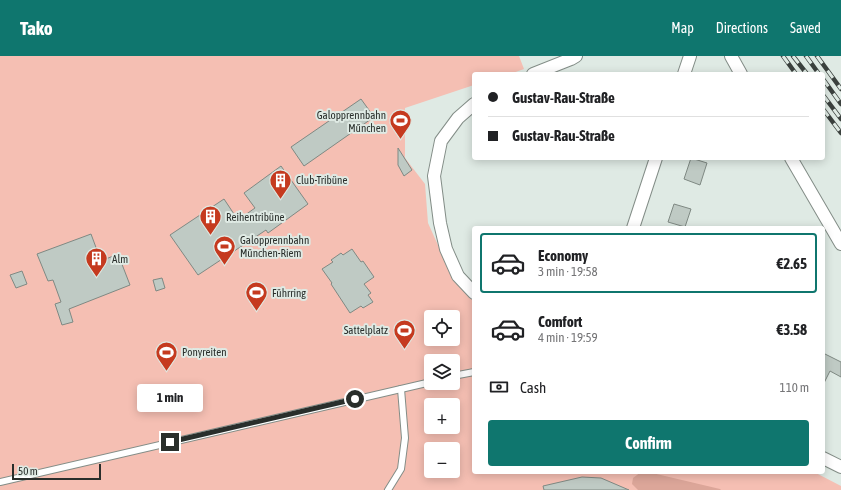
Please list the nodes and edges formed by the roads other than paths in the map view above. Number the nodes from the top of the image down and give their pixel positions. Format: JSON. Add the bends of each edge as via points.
{"nodes":[{"id":1,"x":576,"y":56,"type":"edge"},
{"id":2,"x":690,"y":56,"type":"edge"},
{"id":3,"x":731,"y":56,"type":"edge"},
{"id":4,"x":538,"y":72,"type":"edge"},
{"id":5,"x":685,"y":72,"type":"edge"},
{"id":6,"x":740,"y":72,"type":"edge"},
{"id":7,"x":472,"y":106,"type":"edge"},
{"id":8,"x":655,"y":160,"type":"edge"},
{"id":9,"x":791,"y":160,"type":"edge"},
{"id":10,"x":634,"y":226,"type":"edge"},
{"id":11,"x":841,"y":244,"type":"edge"},
{"id":12,"x":472,"y":291,"type":"edge"},
{"id":13,"x":472,"y":372,"type":"edge"},
{"id":14,"x":460,"y":375,"type":"edge"},
{"id":15,"x":424,"y":384,"type":"edge"},
{"id":16,"x":402,"y":389,"type":"junction"},
{"id":17,"x":825,"y":459,"type":"edge"},
{"id":18,"x":841,"y":467,"type":"edge"},
{"id":19,"x":0,"y":482,"type":"edge"},
{"id":20,"x":388,"y":490,"type":"edge"}],
"edges":[{"from":1,"to":4,"type":"street"},
{"from":2,"to":5,"type":"street"},
{"from":3,"to":6,"type":"street"},
{"from":7,"to":12,"type":"street","via":[[458,118],[441,141],[434,176],[446,249],[458,276]]},
{"from":8,"to":10,"type":"street"},
{"from":9,"to":11,"type":"street"},
{"from":13,"to":14,"type":"lane"},
{"from":15,"to":16,"type":"lane"},
{"from":16,"to":19,"type":"lane"},
{"from":16,"to":20,"type":"lane","via":[[405,438],[400,468]]},
{"from":17,"to":18,"type":"street"}]}
